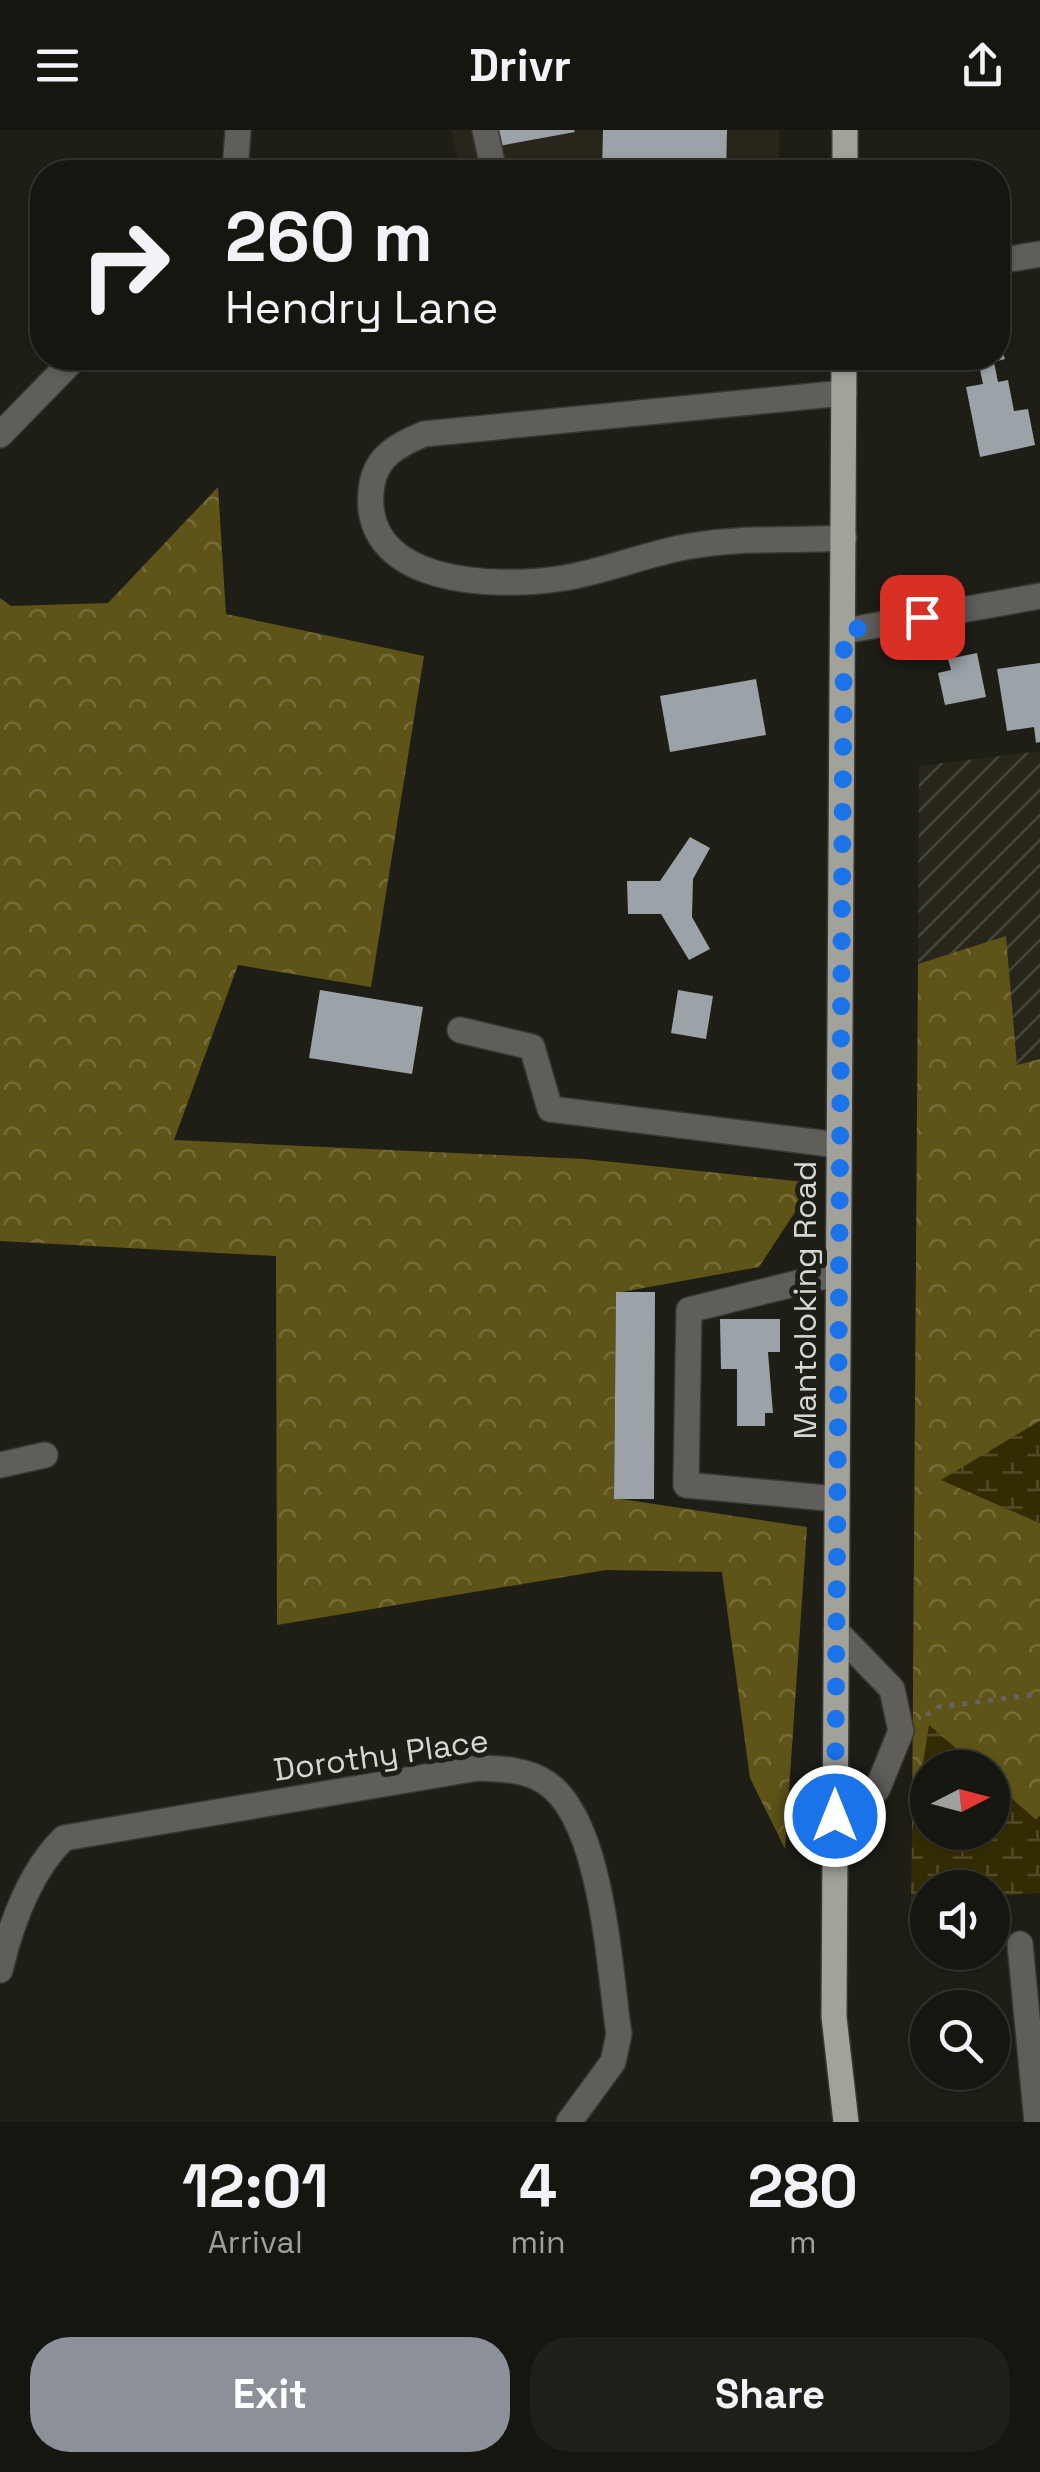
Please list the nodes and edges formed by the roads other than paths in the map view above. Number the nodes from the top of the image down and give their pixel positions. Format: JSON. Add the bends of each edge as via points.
{"nodes":[{"id":1,"x":238,"y":130,"type":"edge"},
{"id":2,"x":485,"y":130,"type":"edge"},
{"id":3,"x":845,"y":130,"type":"edge"},
{"id":4,"x":236,"y":160,"type":"edge"},
{"id":5,"x":491,"y":160,"type":"edge"},
{"id":6,"x":845,"y":160,"type":"edge"},
{"id":7,"x":1040,"y":254,"type":"edge"},
{"id":8,"x":1010,"y":259,"type":"edge"},
{"id":9,"x":63,"y":370,"type":"edge"},
{"id":10,"x":844,"y":370,"type":"edge"},
{"id":11,"x":844,"y":394,"type":"junction"},
{"id":12,"x":0,"y":435,"type":"edge"},
{"id":13,"x":844,"y":538,"type":"junction"},
{"id":14,"x":1040,"y":596,"type":"edge"},
{"id":15,"x":844,"y":631,"type":"junction"},
{"id":16,"x":460,"y":1030,"type":"dead end"},
{"id":17,"x":838,"y":1145,"type":"junction"},
{"id":18,"x":838,"y":1273,"type":"junction"},
{"id":19,"x":46,"y":1455,"type":"dead end"},
{"id":20,"x":0,"y":1465,"type":"edge"},
{"id":21,"x":837,"y":1499,"type":"junction"},
{"id":22,"x":836,"y":1631,"type":"junction"},
{"id":23,"x":835,"y":1816,"type":"junction"},
{"id":24,"x":1020,"y":1944,"type":"dead end"},
{"id":25,"x":0,"y":1970,"type":"edge"},
{"id":26,"x":570,"y":2122,"type":"edge"},
{"id":27,"x":846,"y":2122,"type":"edge"},
{"id":28,"x":1037,"y":2122,"type":"edge"}],
"edges":[{"from":1,"to":4,"type":"street"},
{"from":2,"to":5,"type":"street"},
{"from":3,"to":6,"type":"main road"},
{"from":7,"to":8,"type":"street"},
{"from":9,"to":12,"type":"street"},
{"from":10,"to":11,"type":"main road","name":"Mantoloking Road"},
{"from":11,"to":13,"type":"main road","name":"Mantoloking Road"},
{"from":11,"to":13,"type":"street","via":[[424,434],[394,447],[371,488],[372,518],[382,542],[407,563],[470,582],[563,578],[692,545]]},
{"from":13,"to":15,"type":"main road","name":"Mantoloking Road"},
{"from":14,"to":15,"type":"street"},
{"from":15,"to":17,"type":"main road","name":"Mantoloking Road"},
{"from":16,"to":17,"type":"street","via":[[532,1047],[550,1109]]},
{"from":17,"to":18,"type":"main road","name":"Mantoloking Road"},
{"from":18,"to":21,"type":"main road","name":"Mantoloking Road"},
{"from":18,"to":21,"type":"street","via":[[689,1310],[686,1485]]},
{"from":19,"to":20,"type":"street"},
{"from":21,"to":22,"type":"main road","name":"Mantoloking Road"},
{"from":22,"to":23,"type":"main road","name":"Mantoloking Road"},
{"from":22,"to":23,"type":"street","via":[[892,1689],[901,1731],[877,1790]]},
{"from":23,"to":27,"type":"main road","name":"Mantoloking Road","via":[[834,2018]]},
{"from":24,"to":28,"type":"street"},
{"from":25,"to":26,"type":"street","name":"Dorothy Place","via":[[46,1856],[64,1838],[478,1768],[512,1770],[562,1795],[589,1848],[619,2034],[613,2062]]}]}
